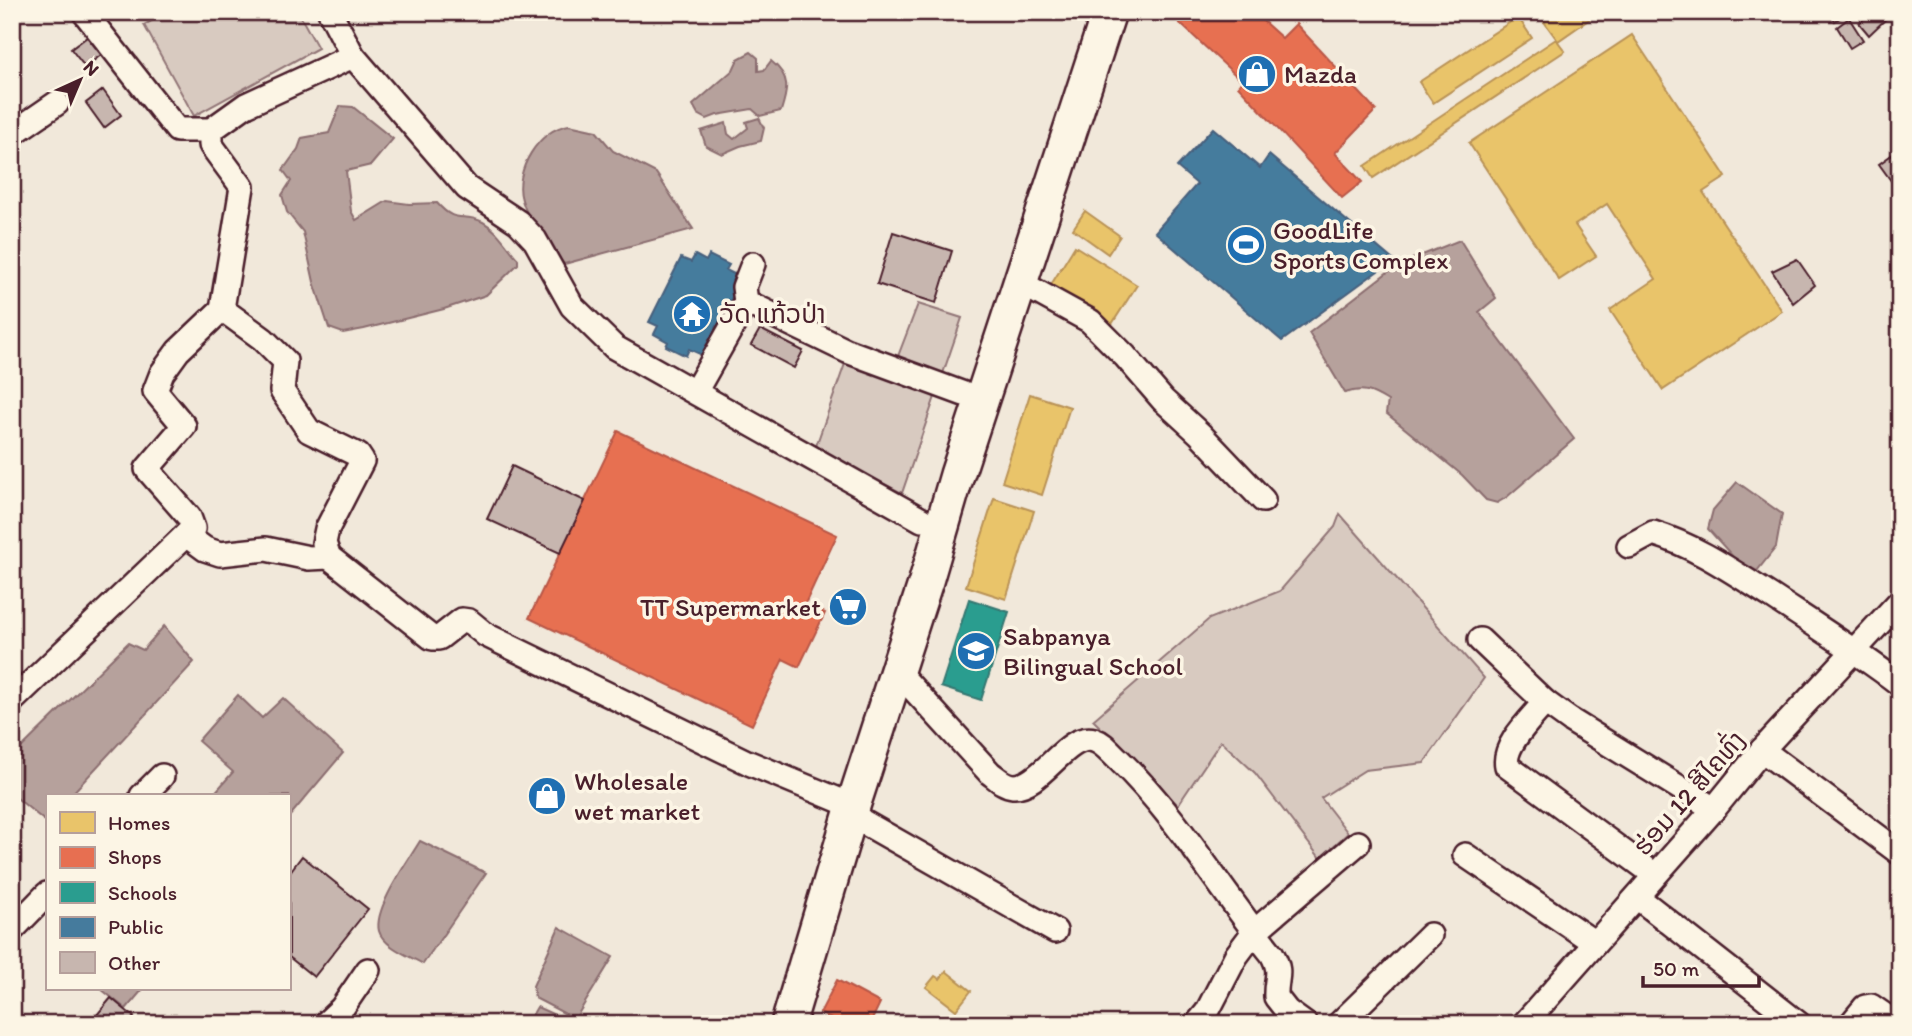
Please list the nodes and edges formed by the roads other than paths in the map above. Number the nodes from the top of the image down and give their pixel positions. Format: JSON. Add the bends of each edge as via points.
{"nodes":[{"id":1,"x":84,"y":12,"type":"edge"},
{"id":2,"x":330,"y":12,"type":"edge"},
{"id":3,"x":1087,"y":12,"type":"edge"},
{"id":4,"x":1109,"y":12,"type":"edge"},
{"id":5,"x":354,"y":56,"type":"junction"},
{"id":6,"x":57,"y":103,"type":"dead end"},
{"id":7,"x":211,"y":130,"type":"junction"},
{"id":8,"x":12,"y":134,"type":"edge"},
{"id":9,"x":753,"y":264,"type":"dead end"},
{"id":10,"x":1021,"y":283,"type":"junction"},
{"id":11,"x":746,"y":302,"type":"junction"},
{"id":12,"x":222,"y":309,"type":"junction"},
{"id":13,"x":695,"y":392,"type":"junction"},
{"id":14,"x":964,"y":394,"type":"junction"},
{"id":15,"x":1264,"y":500,"type":"dead end"},
{"id":16,"x":922,"y":520,"type":"junction"},
{"id":17,"x":186,"y":535,"type":"junction"},
{"id":18,"x":1629,"y":546,"type":"dead end"},
{"id":19,"x":329,"y":557,"type":"junction"},
{"id":20,"x":1900,"y":601,"type":"edge"},
{"id":21,"x":1480,"y":640,"type":"dead end"},
{"id":22,"x":1856,"y":651,"type":"junction"},
{"id":23,"x":895,"y":670,"type":"junction"},
{"id":24,"x":1900,"y":684,"type":"edge"},
{"id":25,"x":12,"y":701,"type":"edge"},
{"id":26,"x":1545,"y":702,"type":"junction"},
{"id":27,"x":1762,"y":750,"type":"junction"},
{"id":28,"x":162,"y":775,"type":"dead end"},
{"id":29,"x":144,"y":794,"type":"edge"},
{"id":30,"x":845,"y":807,"type":"junction"},
{"id":31,"x":1714,"y":809,"type":"junction"},
{"id":32,"x":1358,"y":843,"type":"dead end"},
{"id":33,"x":1900,"y":853,"type":"edge"},
{"id":34,"x":1465,"y":855,"type":"dead end"},
{"id":35,"x":1656,"y":875,"type":"junction"},
{"id":36,"x":46,"y":895,"type":"edge"},
{"id":37,"x":1637,"y":897,"type":"junction"},
{"id":38,"x":12,"y":930,"type":"edge"},
{"id":39,"x":1055,"y":931,"type":"dead end"},
{"id":40,"x":1254,"y":932,"type":"junction"},
{"id":41,"x":1430,"y":935,"type":"dead end"},
{"id":42,"x":1595,"y":943,"type":"junction"},
{"id":43,"x":368,"y":970,"type":"dead end"},
{"id":44,"x":326,"y":1024,"type":"edge"},
{"id":45,"x":766,"y":1024,"type":"edge"},
{"id":46,"x":788,"y":1024,"type":"edge"},
{"id":47,"x":1197,"y":1024,"type":"edge"},
{"id":48,"x":1304,"y":1024,"type":"edge"},
{"id":49,"x":1339,"y":1024,"type":"edge"},
{"id":50,"x":1524,"y":1024,"type":"edge"},
{"id":51,"x":1799,"y":1024,"type":"edge"},
{"id":52,"x":1851,"y":1024,"type":"edge"},
{"id":53,"x":1897,"y":1024,"type":"edge"}],
"edges":[{"from":1,"to":7,"type":"street","via":[[177,130]]},
{"from":2,"to":5,"type":"street"},
{"from":3,"to":14,"type":"highway"},
{"from":4,"to":10,"type":"highway"},
{"from":5,"to":7,"type":"street","via":[[246,105]]},
{"from":5,"to":13,"type":"street","via":[[467,188],[518,222],[535,240],[572,306],[614,347]]},
{"from":6,"to":8,"type":"street"},
{"from":7,"to":12,"type":"street","via":[[211,145],[242,187]]},
{"from":9,"to":11,"type":"street","via":[[744,287]]},
{"from":10,"to":15,"type":"street","via":[[1090,321]]},
{"from":10,"to":23,"type":"highway"},
{"from":11,"to":13,"type":"street"},
{"from":11,"to":14,"type":"street","via":[[847,351]]},
{"from":12,"to":17,"type":"street","via":[[178,351],[155,391],[184,426],[147,469],[189,517],[193,528]]},
{"from":12,"to":19,"type":"street","via":[[285,361],[282,391],[309,431],[362,461],[327,529],[324,544]]},
{"from":13,"to":16,"type":"street"},
{"from":14,"to":16,"type":"highway"},
{"from":16,"to":30,"type":"highway"},
{"from":17,"to":19,"type":"street","via":[[205,550],[220,554],[266,549],[309,558]]},
{"from":17,"to":25,"type":"street"},
{"from":18,"to":22,"type":"street","via":[[1653,533],[1687,546]]},
{"from":19,"to":30,"type":"street","via":[[432,638],[439,638],[462,620],[469,621],[486,635]]},
{"from":20,"to":22,"type":"street","name":"ຮ່ອມ 12 ສີໄຄທົ່ງ"},
{"from":21,"to":26,"type":"street"},
{"from":22,"to":24,"type":"street"},
{"from":22,"to":27,"type":"street","name":"ຮ່ອມ 12 ສີໄຄທົ່ງ"},
{"from":23,"to":30,"type":"highway"},
{"from":23,"to":40,"type":"street","via":[[1002,783],[1014,786],[1030,780],[1079,741],[1092,739],[1102,744],[1145,785]]},
{"from":26,"to":31,"type":"street"},
{"from":26,"to":35,"type":"street","via":[[1509,747],[1507,766]]},
{"from":27,"to":31,"type":"street","name":"ຮ່ອມ 12 ສີໄຄທົ່ງ"},
{"from":27,"to":33,"type":"street"},
{"from":28,"to":29,"type":"street"},
{"from":30,"to":39,"type":"street"},
{"from":30,"to":45,"type":"highway"},
{"from":30,"to":46,"type":"highway"},
{"from":31,"to":35,"type":"street","name":"ຮ່ອມ 12 ສີໄຄທົ່ງ"},
{"from":32,"to":40,"type":"street"},
{"from":34,"to":42,"type":"street"},
{"from":35,"to":37,"type":"street","name":"ຮ່ອມ 12 ສີໄຄທົ່ງ"},
{"from":36,"to":38,"type":"street"},
{"from":37,"to":42,"type":"street","name":"ຮ່ອມ 12 ສີໄຄທົ່ງ"},
{"from":37,"to":51,"type":"street"},
{"from":40,"to":47,"type":"street"},
{"from":40,"to":48,"type":"street","via":[[1279,967],[1276,997]]},
{"from":41,"to":49,"type":"street"},
{"from":42,"to":50,"type":"street","name":"ຮ່ອມ 12 ສີໄຄທົ່ງ"},
{"from":43,"to":44,"type":"street"},
{"from":52,"to":53,"type":"street","via":[[1864,1007],[1871,1006]]}]}
